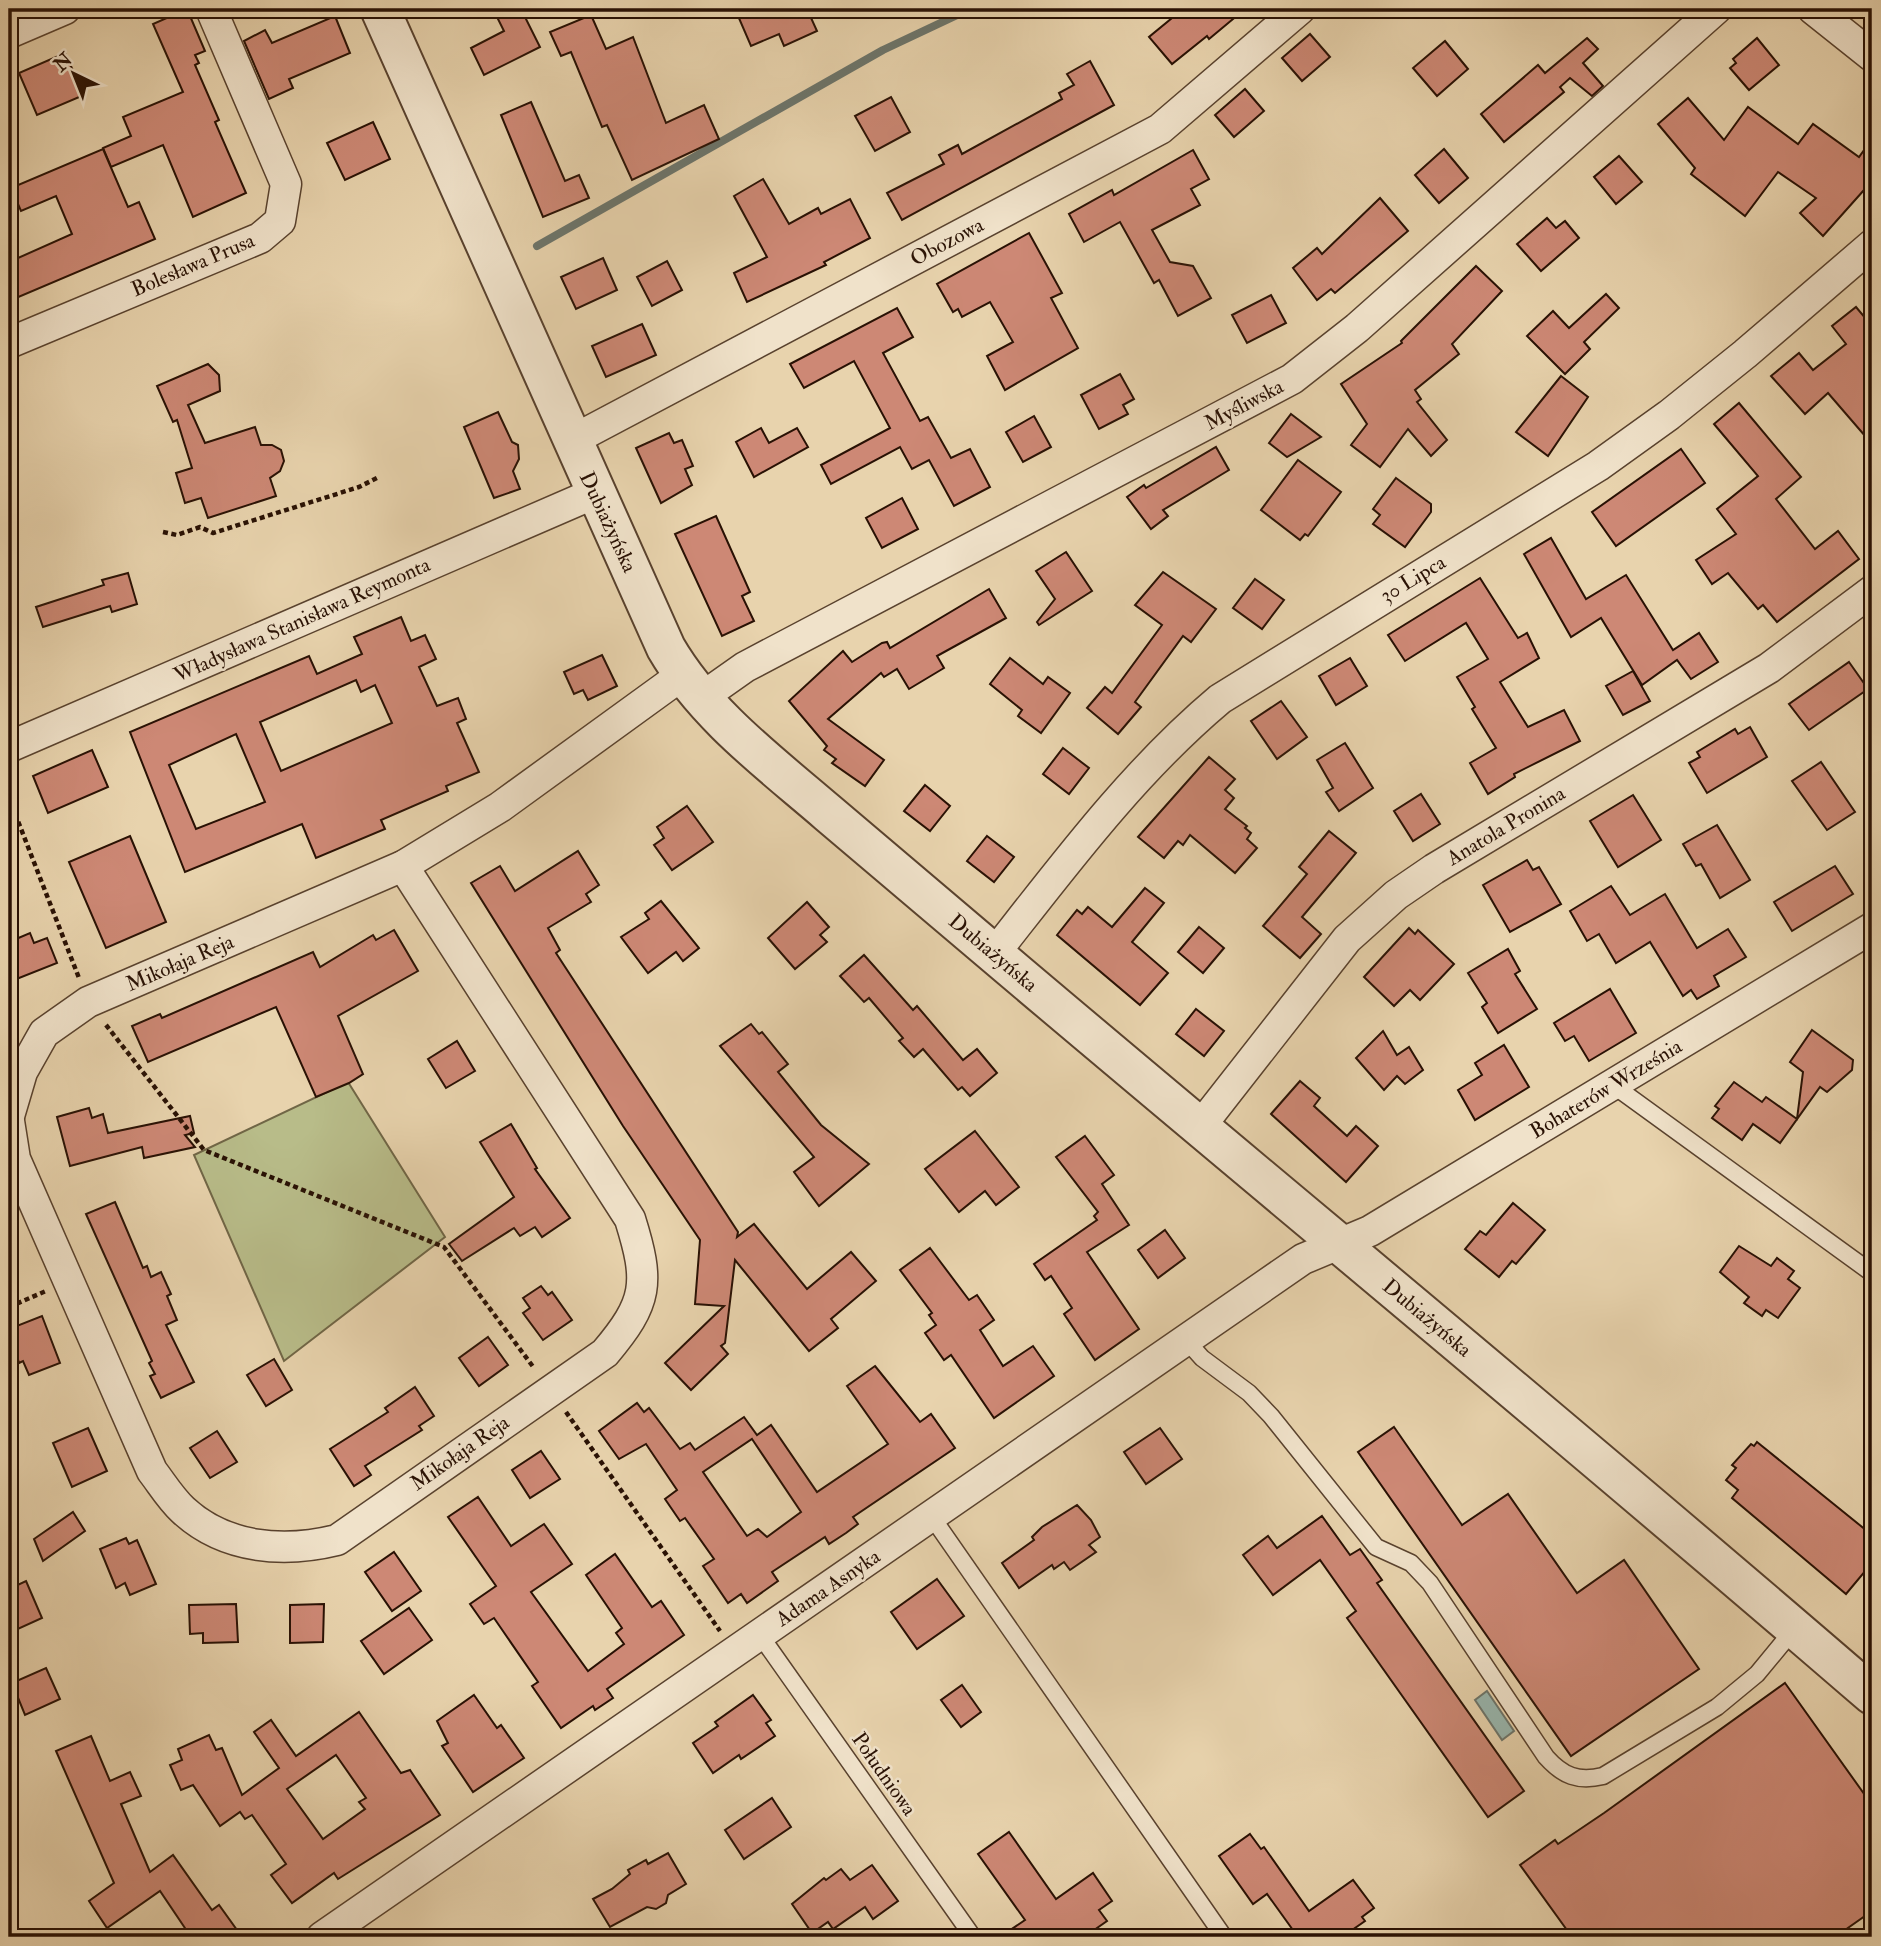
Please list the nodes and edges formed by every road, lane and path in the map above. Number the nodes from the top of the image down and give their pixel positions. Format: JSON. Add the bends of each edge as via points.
{"nodes":[{"id":1,"x":65,"y":9,"type":"edge"},
{"id":2,"x":211,"y":9,"type":"edge"},
{"id":3,"x":380,"y":9,"type":"edge"},
{"id":4,"x":1300,"y":9,"type":"edge"},
{"id":5,"x":1716,"y":9,"type":"edge"},
{"id":6,"x":1813,"y":9,"type":"edge"},
{"id":7,"x":9,"y":33,"type":"edge"},
{"id":8,"x":1872,"y":56,"type":"edge"},
{"id":9,"x":1872,"y":245,"type":"edge"},
{"id":10,"x":9,"y":343,"type":"edge"},
{"id":11,"x":571,"y":441,"type":"junction"},
{"id":12,"x":377,"y":478,"type":"dead end"},
{"id":13,"x":595,"y":493,"type":"junction"},
{"id":14,"x":163,"y":532,"type":"dead end"},
{"id":15,"x":1872,"y":591,"type":"edge"},
{"id":16,"x":691,"y":687,"type":"junction"},
{"id":17,"x":9,"y":747,"type":"edge"},
{"id":18,"x":9,"y":798,"type":"edge"},
{"id":19,"x":403,"y":866,"type":"junction"},
{"id":20,"x":1872,"y":928,"type":"edge"},
{"id":21,"x":994,"y":954,"type":"junction"},
{"id":22,"x":88,"y":1002,"type":"junction"},
{"id":23,"x":1613,"y":1085,"type":"junction"},
{"id":24,"x":9,"y":1119,"type":"edge"},
{"id":25,"x":1199,"y":1128,"type":"junction"},
{"id":26,"x":1338,"y":1244,"type":"junction"},
{"id":27,"x":1872,"y":1273,"type":"edge"},
{"id":28,"x":69,"y":1281,"type":"junction"},
{"id":29,"x":9,"y":1307,"type":"edge"},
{"id":30,"x":1186,"y":1340,"type":"junction"},
{"id":31,"x":551,"y":1390,"type":"junction"},
{"id":32,"x":932,"y":1517,"type":"junction"},
{"id":33,"x":1795,"y":1628,"type":"junction"},
{"id":34,"x":760,"y":1635,"type":"junction"},
{"id":35,"x":726,"y":1640,"type":"dead end"},
{"id":36,"x":1872,"y":1695,"type":"edge"},
{"id":37,"x":322,"y":1937,"type":"edge"},
{"id":38,"x":973,"y":1937,"type":"edge"},
{"id":39,"x":1224,"y":1937,"type":"edge"}],
"edges":[{"from":1,"to":7,"type":"street"},
{"from":2,"to":10,"type":"street","name":"Bolesława Prusa","via":[[286,184],[280,221],[260,238]]},
{"from":3,"to":11,"type":"street","name":"Dubiażyńska"},
{"from":4,"to":11,"type":"street","name":"Obozowa","via":[[1160,130]]},
{"from":5,"to":16,"type":"street","name":"Myśliwska","via":[[1357,328],[1292,379],[745,667]]},
{"from":6,"to":8,"type":"street"},
{"from":9,"to":21,"type":"street","name":"30 Lipca","via":[[1734,363],[1598,466],[1220,699],[1187,727],[1098,824]]},
{"from":11,"to":13,"type":"street","name":"Dubiażyńska"},
{"from":12,"to":14,"type":"path","via":[[213,533],[200,527],[177,535]]},
{"from":13,"to":16,"type":"street","name":"Dubiażyńska","via":[[666,648]]},
{"from":13,"to":17,"type":"street","name":"Władysława Stanisława Reymonta"},
{"from":15,"to":25,"type":"street","name":"Anatola Pronina","via":[[1769,667],[1396,895],[1347,939]]},
{"from":16,"to":19,"type":"street","name":"Mikołaja Reja"},
{"from":16,"to":21,"type":"street","name":"Dubiażyńska","via":[[757,752]]},
{"from":18,"to":22,"type":"path"},
{"from":19,"to":22,"type":"street","name":"Mikołaja Reja"},
{"from":19,"to":31,"type":"street","name":"Mikołaja Reja","via":[[630,1219],[643,1260],[642,1292],[630,1322],[604,1353]]},
{"from":20,"to":23,"type":"street","name":"Bohaterów Września"},
{"from":21,"to":25,"type":"street","name":"Dubiażyńska"},
{"from":22,"to":24,"type":"street","name":"Mikołaja Reja","via":[[44,1034],[22,1072]]},
{"from":22,"to":31,"type":"path","via":[[204,1150],[444,1247]]},
{"from":23,"to":26,"type":"street","name":"Bohaterów Września","via":[[1370,1231]]},
{"from":23,"to":27,"type":"lane"},
{"from":24,"to":28,"type":"street","name":"Mikołaja Reja","via":[[15,1159]]},
{"from":25,"to":26,"type":"street","name":"Dubiażyńska"},
{"from":26,"to":30,"type":"street","name":"Adama Asnyka","via":[[1303,1259]]},
{"from":26,"to":33,"type":"street","name":"Dubiażyńska"},
{"from":28,"to":29,"type":"path"},
{"from":28,"to":31,"type":"street","name":"Mikołaja Reja","via":[[152,1471],[182,1509],[214,1532],[264,1547],[306,1547],[337,1539]]},
{"from":30,"to":32,"type":"street","name":"Adama Asnyka"},
{"from":30,"to":33,"type":"lane","via":[[1271,1416],[1376,1547],[1411,1563],[1430,1583],[1546,1758],[1571,1777],[1603,1776],[1717,1707],[1757,1674]]},
{"from":31,"to":35,"type":"path"},
{"from":32,"to":34,"type":"street","name":"Adama Asnyka"},
{"from":32,"to":39,"type":"lane"},
{"from":33,"to":36,"type":"street","name":"Dubiażyńska"},
{"from":34,"to":37,"type":"street","name":"Adama Asnyka"},
{"from":34,"to":38,"type":"lane","name":"Południowa"}]}
